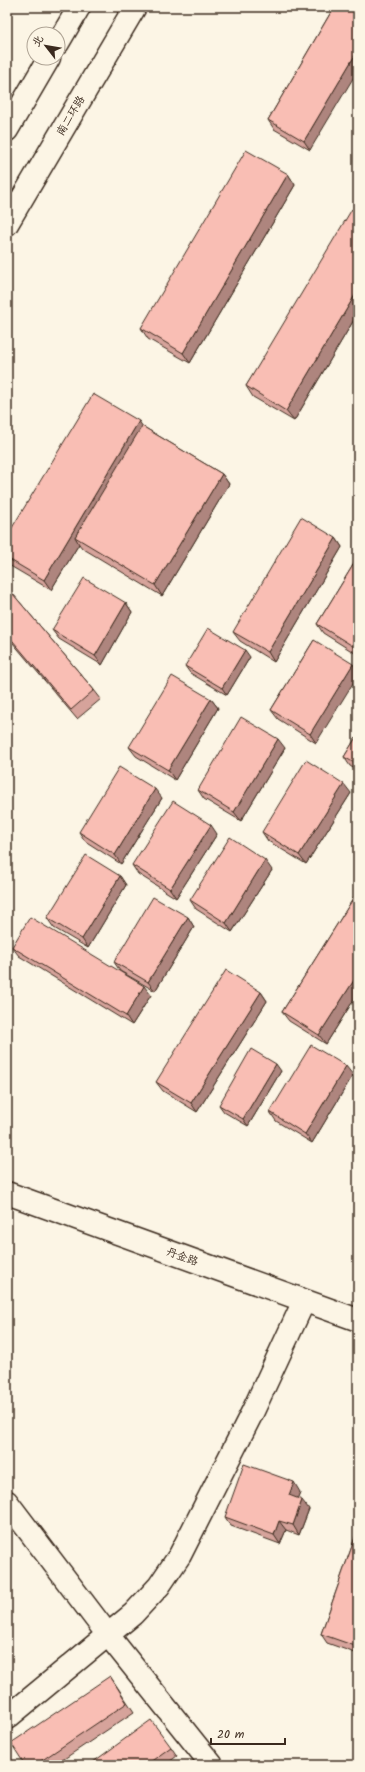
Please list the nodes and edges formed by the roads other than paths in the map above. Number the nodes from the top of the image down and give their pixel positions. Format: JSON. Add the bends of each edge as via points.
{"nodes":[{"id":1,"x":80,"y":7,"type":"edge"},
{"id":2,"x":135,"y":7,"type":"edge"},
{"id":3,"x":66,"y":30,"type":"edge"},
{"id":4,"x":44,"y":66,"type":"edge"},
{"id":5,"x":7,"y":130,"type":"edge"},
{"id":6,"x":7,"y":224,"type":"edge"},
{"id":7,"x":7,"y":1193,"type":"edge"},
{"id":8,"x":304,"y":1301,"type":"junction"},
{"id":9,"x":358,"y":1320,"type":"edge"},
{"id":10,"x":7,"y":1502,"type":"edge"},
{"id":11,"x":108,"y":1635,"type":"junction"},
{"id":12,"x":7,"y":1718,"type":"edge"},
{"id":13,"x":212,"y":1765,"type":"edge"}],
"edges":[{"from":1,"to":3,"type":"street"},
{"from":2,"to":6,"type":"street","name":"南二环路"},
{"from":4,"to":5,"type":"street"},
{"from":7,"to":8,"type":"street","name":"丹金路"},
{"from":8,"to":9,"type":"street","name":"丹金路"},
{"from":8,"to":11,"type":"street","via":[[253,1411],[180,1555],[159,1586],[133,1614]]},
{"from":10,"to":11,"type":"street"},
{"from":11,"to":12,"type":"street"},
{"from":11,"to":13,"type":"street"}]}
